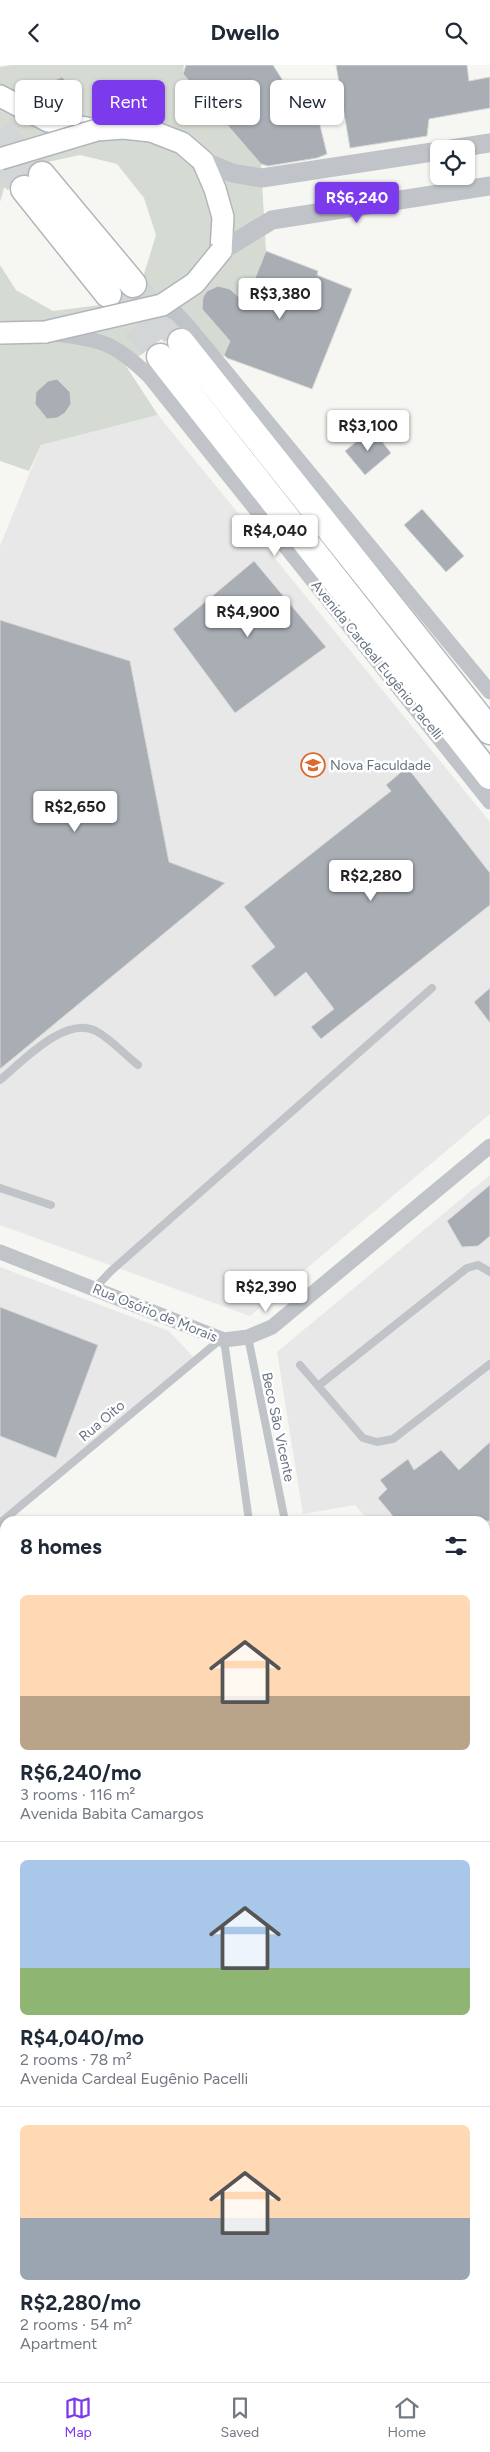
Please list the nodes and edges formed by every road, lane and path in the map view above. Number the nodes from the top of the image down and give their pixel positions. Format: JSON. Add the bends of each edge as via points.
{"nodes":[{"id":1,"x":0,"y":96,"type":"edge"},
{"id":2,"x":97,"y":130,"type":"junction"},
{"id":3,"x":490,"y":143,"type":"edge"},
{"id":4,"x":475,"y":145,"type":"edge"},
{"id":5,"x":430,"y":152,"type":"edge"},
{"id":6,"x":0,"y":159,"type":"edge"},
{"id":7,"x":203,"y":161,"type":"junction"},
{"id":8,"x":490,"y":186,"type":"edge"},
{"id":9,"x":221,"y":251,"type":"junction"},
{"id":10,"x":133,"y":284,"type":"tunnel mouth"},
{"id":11,"x":108,"y":293,"type":"tunnel mouth"},
{"id":12,"x":162,"y":305,"type":"junction"},
{"id":13,"x":45,"y":332,"type":"junction"},
{"id":14,"x":0,"y":333,"type":"edge"},
{"id":15,"x":490,"y":691,"type":"edge"},
{"id":16,"x":490,"y":731,"type":"edge"},
{"id":17,"x":490,"y":776,"type":"edge"},
{"id":18,"x":490,"y":802,"type":"edge"},
{"id":19,"x":432,"y":988,"type":"dead end"},
{"id":20,"x":138,"y":1065,"type":"dead end"},
{"id":21,"x":0,"y":1080,"type":"edge"},
{"id":22,"x":490,"y":1146,"type":"edge"},
{"id":23,"x":0,"y":1188,"type":"edge"},
{"id":24,"x":51,"y":1205,"type":"dead end"},
{"id":25,"x":0,"y":1252,"type":"edge"},
{"id":26,"x":490,"y":1272,"type":"edge"},
{"id":27,"x":94,"y":1289,"type":"junction"},
{"id":28,"x":248,"y":1337,"type":"junction"},
{"id":29,"x":222,"y":1340,"type":"junction"},
{"id":30,"x":490,"y":1364,"type":"edge"},
{"id":31,"x":300,"y":1365,"type":"dead end"},
{"id":32,"x":318,"y":1387,"type":"junction"},
{"id":33,"x":8,"y":1516,"type":"edge"},
{"id":34,"x":248,"y":1516,"type":"edge"},
{"id":35,"x":283,"y":1516,"type":"edge"}],
"edges":[{"from":1,"to":2,"type":"main road","via":[[48,121]]},
{"from":2,"to":6,"type":"main road","bridge":true},
{"from":2,"to":7,"type":"main road","via":[[151,131],[182,143]]},
{"from":3,"to":4,"type":"street"},
{"from":5,"to":7,"type":"street","via":[[262,179],[232,173]]},
{"from":7,"to":9,"type":"main road","via":[[223,217]]},
{"from":8,"to":9,"type":"street","via":[[272,220]]},
{"from":9,"to":12,"type":"main road","bridge":true,"via":[[195,283]]},
{"from":10,"to":11,"type":"highway","via":[[33,182]]},
{"from":12,"to":13,"type":"main road","bridge":true},
{"from":12,"to":15,"type":"street","via":[[189,327]]},
{"from":13,"to":14,"type":"main road"},
{"from":13,"to":18,"type":"street","name":"Avenida Cardeal Eugênio Pacelli","via":[[94,339],[127,354],[149,376]]},
{"from":16,"to":17,"type":"highway","name":"Avenida Cardeal Eugênio Pacelli","via":[[170,349]]},
{"from":19,"to":27,"type":"lane"},
{"from":20,"to":21,"type":"lane","via":[[95,1031],[80,1027],[60,1031]]},
{"from":22,"to":28,"type":"street","name":"Rua Osório de Morais","via":[[272,1327]]},
{"from":23,"to":24,"type":"lane"},
{"from":25,"to":27,"type":"street","name":"Rua Osório de Morais"},
{"from":26,"to":32,"type":"lane","via":[[478,1265],[468,1268]]},
{"from":27,"to":29,"type":"street","name":"Rua Osório de Morais"},
{"from":28,"to":29,"type":"street","name":"Rua Osório de Morais"},
{"from":28,"to":35,"type":"lane","name":"Beco São Vicente"},
{"from":29,"to":33,"type":"lane","name":"Rua Oito"},
{"from":29,"to":34,"type":"lane"},
{"from":30,"to":32,"type":"lane","via":[[394,1439],[377,1442],[363,1438]]},
{"from":31,"to":32,"type":"lane"}]}
